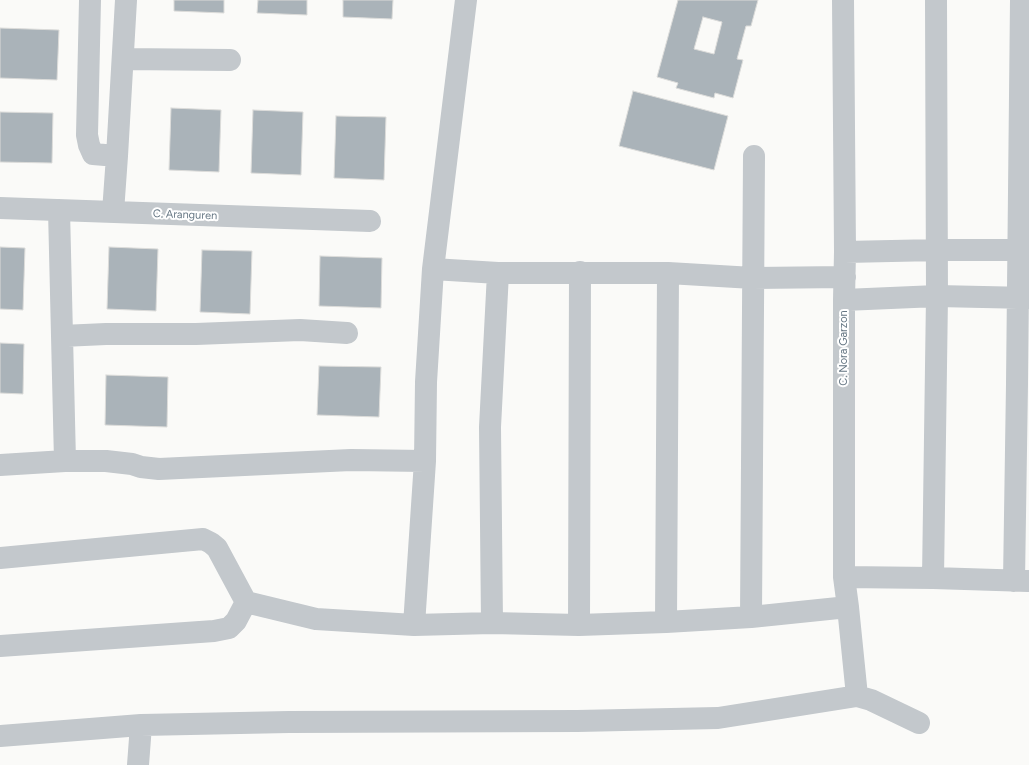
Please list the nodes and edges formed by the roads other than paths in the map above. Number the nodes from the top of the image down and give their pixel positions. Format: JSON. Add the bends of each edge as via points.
{"nodes":[{"id":1,"x":90,"y":0,"type":"edge"},
{"id":2,"x":126,"y":0,"type":"edge"},
{"id":3,"x":466,"y":0,"type":"edge"},
{"id":4,"x":843,"y":0,"type":"edge"},
{"id":5,"x":936,"y":0,"type":"edge"},
{"id":6,"x":1021,"y":0,"type":"edge"},
{"id":7,"x":123,"y":59,"type":"junction"},
{"id":8,"x":230,"y":60,"type":"dead end"},
{"id":9,"x":118,"y":156,"type":"junction"},
{"id":10,"x":754,"y":156,"type":"dead end"},
{"id":11,"x":0,"y":208,"type":"edge"},
{"id":12,"x":59,"y":210,"type":"junction"},
{"id":13,"x":113,"y":212,"type":"junction"},
{"id":14,"x":370,"y":221,"type":"dead end"},
{"id":15,"x":938,"y":250,"type":"junction"},
{"id":16,"x":1024,"y":250,"type":"edge"},
{"id":17,"x":845,"y":252,"type":"junction"},
{"id":18,"x":433,"y":269,"type":"junction"},
{"id":19,"x":580,"y":272,"type":"junction"},
{"id":20,"x":498,"y":273,"type":"junction"},
{"id":21,"x":668,"y":273,"type":"junction"},
{"id":22,"x":753,"y":278,"type":"junction"},
{"id":23,"x":845,"y":278,"type":"junction"},
{"id":24,"x":938,"y":296,"type":"junction"},
{"id":25,"x":1023,"y":298,"type":"edge"},
{"id":26,"x":844,"y":300,"type":"junction"},
{"id":27,"x":347,"y":333,"type":"dead end"},
{"id":28,"x":62,"y":336,"type":"junction"},
{"id":29,"x":65,"y":461,"type":"junction"},
{"id":30,"x":425,"y":461,"type":"junction"},
{"id":31,"x":0,"y":465,"type":"edge"},
{"id":32,"x":0,"y":558,"type":"edge"},
{"id":33,"x":844,"y":577,"type":"junction"},
{"id":34,"x":932,"y":578,"type":"junction"},
{"id":35,"x":1022,"y":581,"type":"edge"},
{"id":36,"x":246,"y":602,"type":"junction"},
{"id":37,"x":848,"y":607,"type":"junction"},
{"id":38,"x":751,"y":617,"type":"junction"},
{"id":39,"x":666,"y":622,"type":"junction"},
{"id":40,"x":492,"y":623,"type":"junction"},
{"id":41,"x":579,"y":624,"type":"junction"},
{"id":42,"x":414,"y":625,"type":"junction"},
{"id":43,"x":0,"y":646,"type":"edge"},
{"id":44,"x":857,"y":696,"type":"junction"},
{"id":45,"x":919,"y":723,"type":"dead end"},
{"id":46,"x":141,"y":725,"type":"junction"},
{"id":47,"x":0,"y":736,"type":"edge"},
{"id":48,"x":138,"y":765,"type":"edge"}],
"edges":[{"from":1,"to":9,"type":"street","via":[[87,134],[93,154]]},
{"from":2,"to":7,"type":"street"},
{"from":3,"to":18,"type":"street"},
{"from":4,"to":17,"type":"street","name":"C. Nora Garzon"},
{"from":5,"to":15,"type":"street"},
{"from":6,"to":16,"type":"street"},
{"from":7,"to":8,"type":"street"},
{"from":7,"to":9,"type":"street"},
{"from":9,"to":13,"type":"street"},
{"from":10,"to":22,"type":"street"},
{"from":11,"to":12,"type":"street","name":"C. Aranguren"},
{"from":12,"to":13,"type":"street","name":"C. Aranguren"},
{"from":12,"to":28,"type":"street"},
{"from":13,"to":14,"type":"street","name":"C. Aranguren"},
{"from":15,"to":16,"type":"street"},
{"from":15,"to":17,"type":"street"},
{"from":15,"to":24,"type":"street"},
{"from":16,"to":25,"type":"street"},
{"from":17,"to":23,"type":"street","name":"C. Nora Garzon"},
{"from":18,"to":20,"type":"street"},
{"from":18,"to":30,"type":"street","via":[[426,382]]},
{"from":19,"to":20,"type":"street"},
{"from":19,"to":21,"type":"street"},
{"from":19,"to":41,"type":"street"},
{"from":20,"to":40,"type":"street","via":[[490,427]]},
{"from":21,"to":22,"type":"street"},
{"from":21,"to":39,"type":"street"},
{"from":22,"to":23,"type":"street"},
{"from":22,"to":38,"type":"street"},
{"from":23,"to":26,"type":"street","name":"C. Nora Garzon"},
{"from":24,"to":25,"type":"street"},
{"from":24,"to":26,"type":"street"},
{"from":24,"to":34,"type":"street"},
{"from":25,"to":35,"type":"street"},
{"from":26,"to":33,"type":"street","name":"C. Nora Garzon"},
{"from":27,"to":28,"type":"street","via":[[300,330]]},
{"from":28,"to":29,"type":"street"},
{"from":29,"to":30,"type":"street","via":[[115,462],[159,469],[351,460]]},
{"from":29,"to":31,"type":"street"},
{"from":30,"to":42,"type":"street"},
{"from":32,"to":36,"type":"street","via":[[203,539],[217,548]]},
{"from":33,"to":34,"type":"street"},
{"from":33,"to":37,"type":"street","name":"C. Nora Garzon"},
{"from":34,"to":35,"type":"street"},
{"from":36,"to":42,"type":"street","via":[[316,619]]},
{"from":36,"to":43,"type":"street","via":[[236,621],[229,628],[214,631]]},
{"from":37,"to":38,"type":"street"},
{"from":37,"to":44,"type":"street","name":"C. Nora Garzon"},
{"from":38,"to":39,"type":"street"},
{"from":39,"to":41,"type":"street"},
{"from":40,"to":41,"type":"street"},
{"from":40,"to":42,"type":"street"},
{"from":44,"to":45,"type":"street"},
{"from":44,"to":46,"type":"street","via":[[718,718]]},
{"from":46,"to":47,"type":"street"},
{"from":46,"to":48,"type":"street"}]}
